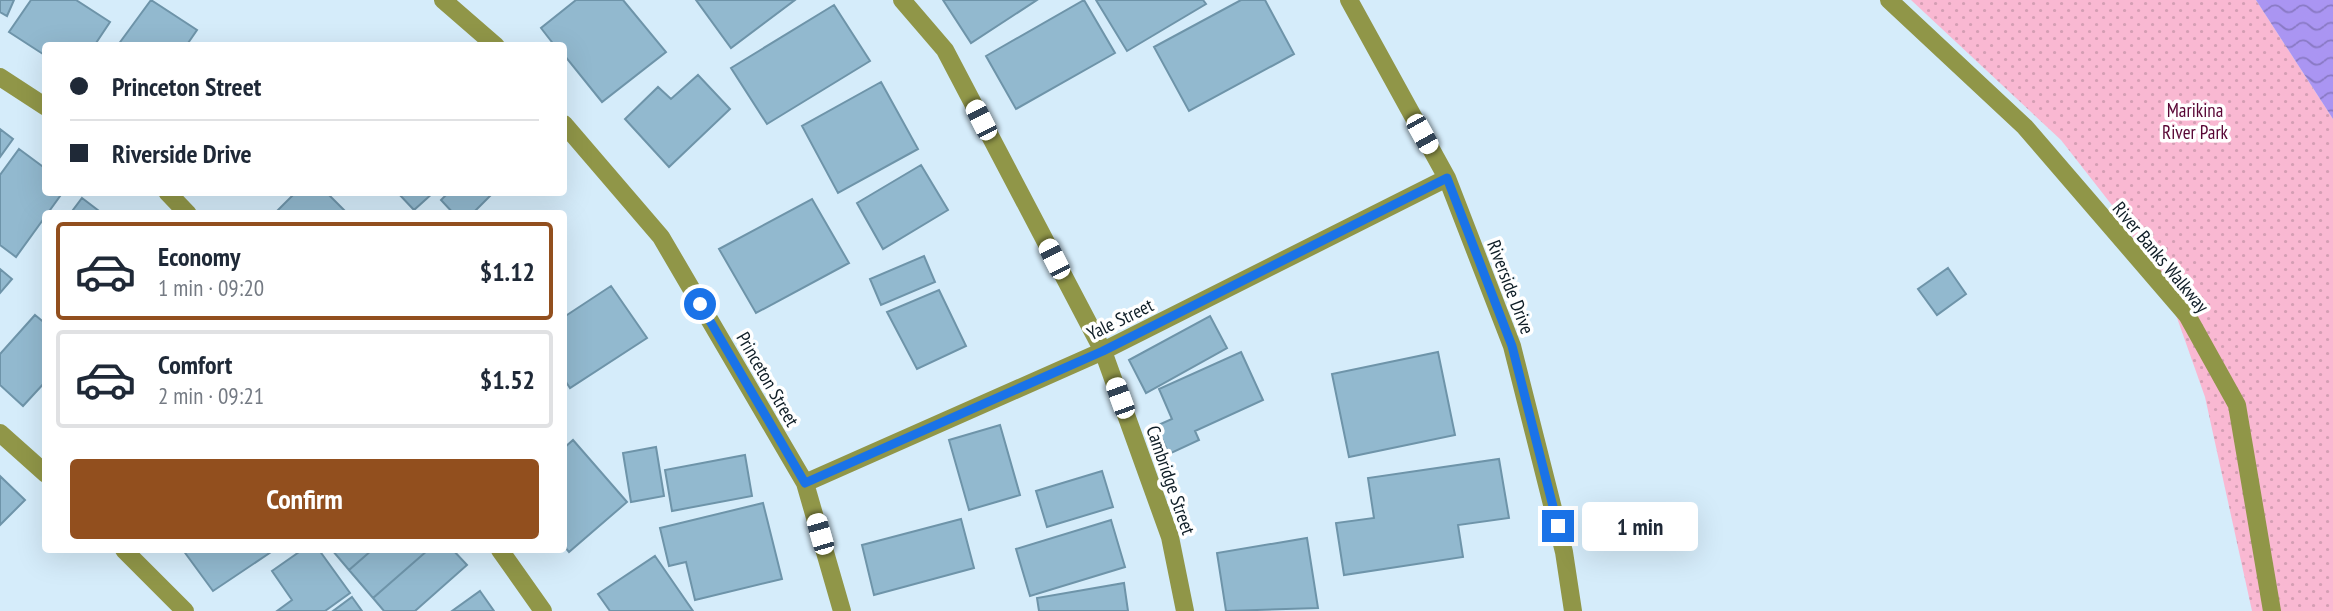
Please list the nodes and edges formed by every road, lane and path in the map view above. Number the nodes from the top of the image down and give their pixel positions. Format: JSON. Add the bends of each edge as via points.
{"nodes":[{"id":1,"x":443,"y":0,"type":"edge"},
{"id":2,"x":902,"y":0,"type":"edge"},
{"id":3,"x":1349,"y":0,"type":"edge"},
{"id":4,"x":1889,"y":0,"type":"edge"},
{"id":5,"x":491,"y":42,"type":"edge"},
{"id":6,"x":0,"y":77,"type":"edge"},
{"id":7,"x":42,"y":104,"type":"edge"},
{"id":8,"x":567,"y":127,"type":"edge"},
{"id":9,"x":1447,"y":178,"type":"junction"},
{"id":10,"x":171,"y":196,"type":"edge"},
{"id":11,"x":184,"y":210,"type":"edge"},
{"id":12,"x":1103,"y":351,"type":"junction"},
{"id":13,"x":0,"y":433,"type":"edge"},
{"id":14,"x":42,"y":470,"type":"edge"},
{"id":15,"x":805,"y":483,"type":"junction"},
{"id":16,"x":127,"y":553,"type":"edge"},
{"id":17,"x":502,"y":553,"type":"edge"},
{"id":18,"x":185,"y":611,"type":"edge"},
{"id":19,"x":543,"y":611,"type":"edge"},
{"id":20,"x":842,"y":611,"type":"edge"},
{"id":21,"x":1185,"y":611,"type":"edge"},
{"id":22,"x":1573,"y":611,"type":"edge"},
{"id":23,"x":2272,"y":611,"type":"edge"}],
"edges":[{"from":1,"to":5,"type":"street"},
{"from":2,"to":12,"type":"street","name":"Cambridge Street","via":[[945,50]]},
{"from":3,"to":9,"type":"street","name":"Riverside Drive"},
{"from":4,"to":23,"type":"street","name":"River Banks Walkway","via":[[2025,127],[2187,315],[2237,405]]},
{"from":6,"to":7,"type":"street"},
{"from":8,"to":15,"type":"street","name":"Princeton Street","via":[[661,237]]},
{"from":9,"to":12,"type":"street","name":"Yale Street"},
{"from":9,"to":22,"type":"street","name":"Riverside Drive","via":[[1512,346],[1564,552]]},
{"from":10,"to":11,"type":"street"},
{"from":12,"to":15,"type":"street","name":"Yale Street"},
{"from":12,"to":21,"type":"street","name":"Cambridge Street","via":[[1170,537]]},
{"from":13,"to":14,"type":"street"},
{"from":15,"to":20,"type":"street","name":"Princeton Street"},
{"from":16,"to":18,"type":"street"},
{"from":17,"to":19,"type":"street"}]}
